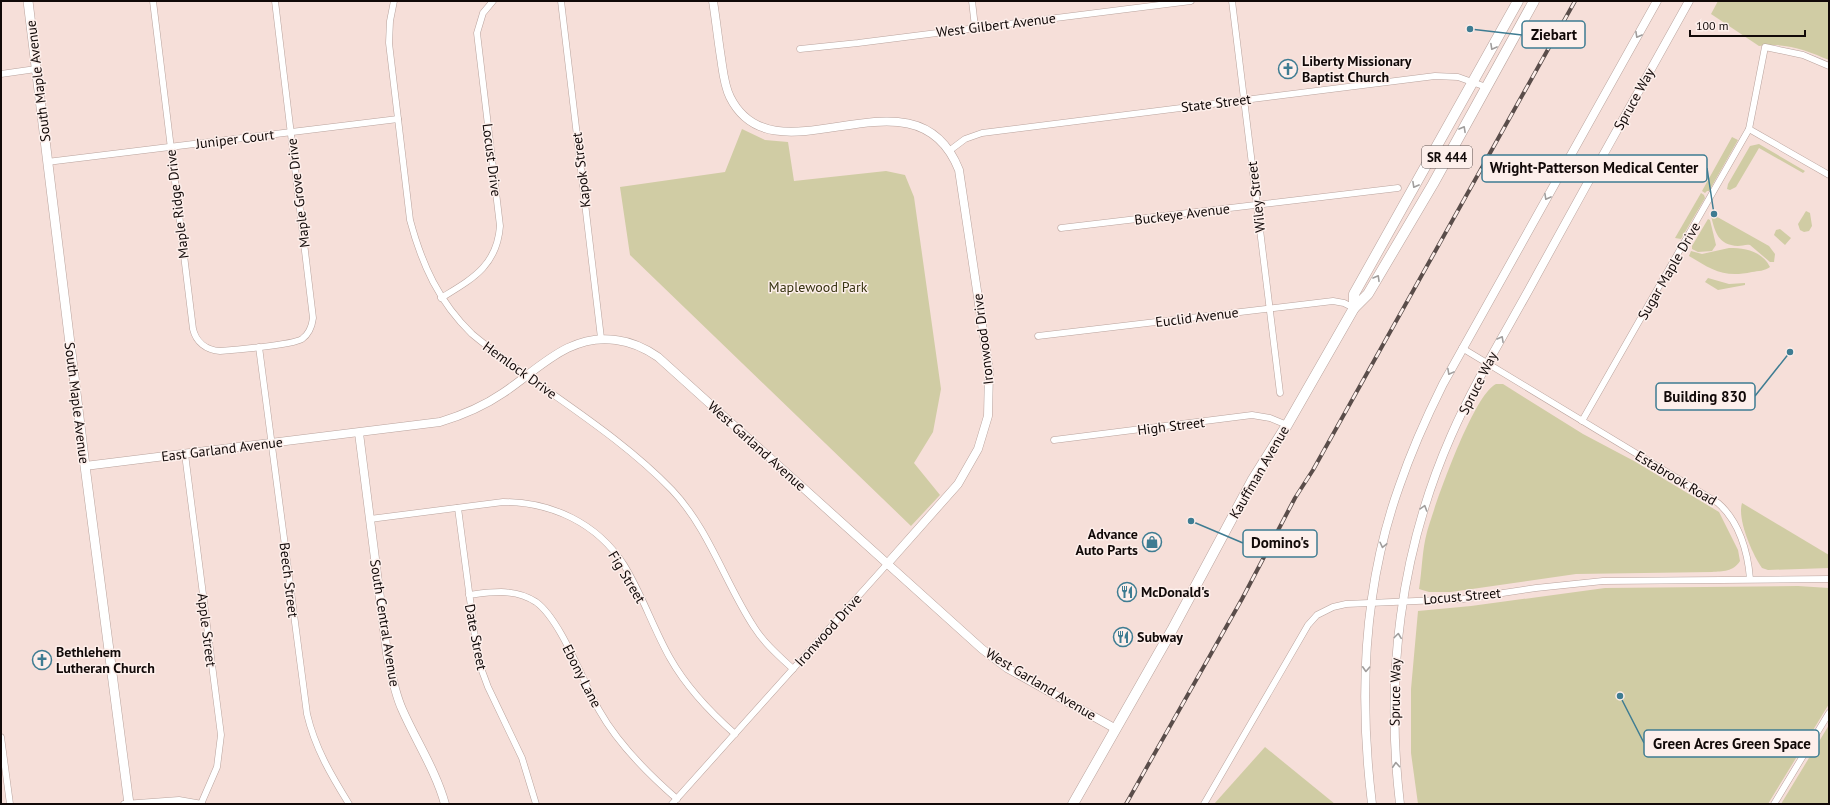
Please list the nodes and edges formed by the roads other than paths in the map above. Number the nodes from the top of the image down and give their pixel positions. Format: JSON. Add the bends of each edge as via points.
{"nodes":[{"id":1,"x":28,"y":1,"type":"edge"},
{"id":2,"x":153,"y":1,"type":"edge"},
{"id":3,"x":275,"y":1,"type":"edge"},
{"id":4,"x":394,"y":1,"type":"edge"},
{"id":5,"x":493,"y":1,"type":"edge"},
{"id":6,"x":561,"y":1,"type":"edge"},
{"id":7,"x":713,"y":1,"type":"edge"},
{"id":8,"x":972,"y":1,"type":"edge"},
{"id":9,"x":1191,"y":1,"type":"edge"},
{"id":10,"x":1232,"y":1,"type":"edge"},
{"id":11,"x":1518,"y":1,"type":"edge"},
{"id":12,"x":1534,"y":1,"type":"edge"},
{"id":13,"x":1657,"y":1,"type":"edge"},
{"id":14,"x":1688,"y":1,"type":"edge"},
{"id":15,"x":975,"y":27,"type":"junction"},
{"id":16,"x":800,"y":48,"type":"dead end"},
{"id":17,"x":1829,"y":66,"type":"edge"},
{"id":18,"x":36,"y":69,"type":"junction"},
{"id":19,"x":1,"y":74,"type":"edge"},
{"id":20,"x":1474,"y":82,"type":"junction"},
{"id":21,"x":1486,"y":87,"type":"junction"},
{"id":22,"x":1244,"y":100,"type":"junction"},
{"id":23,"x":398,"y":119,"type":"junction"},
{"id":24,"x":1749,"y":129,"type":"junction"},
{"id":25,"x":290,"y":132,"type":"junction"},
{"id":26,"x":170,"y":146,"type":"junction"},
{"id":27,"x":949,"y":150,"type":"junction"},
{"id":28,"x":47,"y":162,"type":"junction"},
{"id":29,"x":1829,"y":175,"type":"edge"},
{"id":30,"x":1398,"y":188,"type":"dead end"},
{"id":31,"x":1257,"y":204,"type":"junction"},
{"id":32,"x":1061,"y":228,"type":"dead end"},
{"id":33,"x":441,"y":298,"type":"junction"},
{"id":34,"x":1354,"y":308,"type":"junction"},
{"id":35,"x":1269,"y":309,"type":"junction"},
{"id":36,"x":1038,"y":336,"type":"dead end"},
{"id":37,"x":601,"y":338,"type":"junction"},
{"id":38,"x":259,"y":347,"type":"junction"},
{"id":39,"x":1462,"y":348,"type":"junction"},
{"id":40,"x":1488,"y":363,"type":"junction"},
{"id":41,"x":527,"y":375,"type":"junction"},
{"id":42,"x":1280,"y":393,"type":"dead end"},
{"id":43,"x":1582,"y":421,"type":"junction"},
{"id":44,"x":1287,"y":425,"type":"junction"},
{"id":45,"x":360,"y":433,"type":"junction"},
{"id":46,"x":1054,"y":440,"type":"dead end"},
{"id":47,"x":272,"y":444,"type":"junction"},
{"id":48,"x":185,"y":454,"type":"junction"},
{"id":49,"x":85,"y":466,"type":"junction"},
{"id":50,"x":458,"y":508,"type":"junction"},
{"id":51,"x":370,"y":519,"type":"junction"},
{"id":52,"x":888,"y":563,"type":"junction"},
{"id":53,"x":1750,"y":579,"type":"junction"},
{"id":54,"x":1829,"y":579,"type":"edge"},
{"id":55,"x":468,"y":596,"type":"junction"},
{"id":56,"x":1403,"y":601,"type":"junction"},
{"id":57,"x":1371,"y":602,"type":"junction"},
{"id":58,"x":793,"y":669,"type":"junction"},
{"id":59,"x":1829,"y":714,"type":"edge"},
{"id":60,"x":1116,"y":728,"type":"junction"},
{"id":61,"x":734,"y":734,"type":"junction"},
{"id":62,"x":1,"y":737,"type":"edge"},
{"id":63,"x":674,"y":802,"type":"edge"},
{"id":64,"x":10,"y":804,"type":"edge"},
{"id":65,"x":124,"y":804,"type":"edge"},
{"id":66,"x":129,"y":804,"type":"edge"},
{"id":67,"x":202,"y":804,"type":"edge"},
{"id":68,"x":349,"y":804,"type":"edge"},
{"id":69,"x":445,"y":804,"type":"edge"},
{"id":70,"x":536,"y":804,"type":"edge"},
{"id":71,"x":1073,"y":804,"type":"edge"},
{"id":72,"x":1204,"y":804,"type":"edge"},
{"id":73,"x":1372,"y":804,"type":"edge"},
{"id":74,"x":1400,"y":804,"type":"edge"},
{"id":75,"x":1774,"y":804,"type":"edge"}],
"edges":[{"from":1,"to":18,"type":"main road","name":"South Maple Avenue"},
{"from":2,"to":26,"type":"street","name":"Maple Ridge Drive"},
{"from":3,"to":25,"type":"street","name":"Maple Grove Drive"},
{"from":4,"to":23,"type":"street","name":"Hemlock Drive","via":[[389,43]]},
{"from":5,"to":33,"type":"street","name":"Locust Drive","via":[[483,14],[477,33],[500,233],[492,256],[481,271]]},
{"from":6,"to":37,"type":"street","name":"Kapok Street"},
{"from":7,"to":27,"type":"street","name":"Ironwood Drive","via":[[727,89],[737,107],[754,123],[770,130],[788,133],[885,121],[903,122],[929,132]]},
{"from":8,"to":15,"type":"street"},
{"from":9,"to":15,"type":"street","name":"West Gilbert Avenue"},
{"from":10,"to":22,"type":"street","name":"Wiley Street"},
{"from":11,"to":20,"type":"main road","name":"Kauffman Avenue","number":"SR 444","one_way":true},
{"from":12,"to":21,"type":"main road","name":"Kauffman Avenue","number":"SR 444"},
{"from":13,"to":39,"type":"street","name":"Spruce Way","one_way":true},
{"from":40,"to":14,"type":"street","name":"Spruce Way","one_way":true},
{"from":15,"to":16,"type":"street","name":"West Gilbert Avenue"},
{"from":17,"to":24,"type":"street","name":"Sugar Maple Drive","via":[[1803,55],[1765,48]]},
{"from":18,"to":19,"type":"street"},
{"from":18,"to":28,"type":"main road","name":"South Maple Avenue"},
{"from":20,"to":21,"type":"street","name":"State Street"},
{"from":20,"to":22,"type":"street","name":"State Street","via":[[1458,77],[1436,76]]},
{"from":20,"to":34,"type":"main road","name":"Kauffman Avenue","number":"SR 444","one_way":true,"via":[[1354,294]]},
{"from":34,"to":21,"type":"main road","name":"Kauffman Avenue","number":"SR 444","one_way":true,"via":[[1368,294]]},
{"from":22,"to":27,"type":"street","name":"State Street","via":[[982,132]]},
{"from":22,"to":31,"type":"street","name":"Wiley Street"},
{"from":23,"to":25,"type":"street","name":"Juniper Court"},
{"from":23,"to":33,"type":"street","name":"Hemlock Drive","via":[[410,220],[424,264]]},
{"from":24,"to":29,"type":"street"},
{"from":24,"to":43,"type":"street","name":"Sugar Maple Drive"},
{"from":25,"to":26,"type":"street","name":"Juniper Court"},
{"from":25,"to":38,"type":"street","name":"Maple Grove Drive","via":[[313,318],[310,330],[301,339],[291,343]]},
{"from":26,"to":28,"type":"street","name":"Juniper Court"},
{"from":26,"to":38,"type":"street","name":"Maple Ridge Drive","via":[[194,335],[202,345],[214,351]]},
{"from":27,"to":52,"type":"street","name":"Ironwood Drive","via":[[961,176],[989,371],[989,408],[982,439],[966,472]]},
{"from":28,"to":49,"type":"main road","name":"South Maple Avenue"},
{"from":30,"to":31,"type":"street","name":"Buckeye Avenue"},
{"from":31,"to":32,"type":"street","name":"Buckeye Avenue"},
{"from":31,"to":35,"type":"street","name":"Wiley Street"},
{"from":33,"to":41,"type":"street","name":"Hemlock Drive","via":[[472,334]]},
{"from":34,"to":35,"type":"street","name":"Euclid Avenue","via":[[1333,301]]},
{"from":34,"to":44,"type":"main road","name":"Kauffman Avenue","number":"SR 444"},
{"from":35,"to":36,"type":"street","name":"Euclid Avenue"},
{"from":35,"to":42,"type":"street","name":"Wiley Street"},
{"from":37,"to":41,"type":"street","name":"West Garland Avenue","via":[[567,347]]},
{"from":37,"to":52,"type":"street","name":"West Garland Avenue","via":[[632,343],[658,357]]},
{"from":38,"to":47,"type":"street","name":"Beech Street"},
{"from":39,"to":40,"type":"street","name":"Estabrook Road"},
{"from":39,"to":57,"type":"street","name":"Spruce Way","one_way":true,"via":[[1423,426],[1399,487]]},
{"from":40,"to":43,"type":"street","name":"Estabrook Road"},
{"from":56,"to":40,"type":"street","name":"Spruce Way","one_way":true,"via":[[1414,543],[1431,488],[1451,435]]},
{"from":41,"to":45,"type":"street","name":"West Garland Avenue","via":[[496,398],[455,418],[424,425]]},
{"from":41,"to":58,"type":"street","name":"Hemlock Drive","via":[[632,452],[673,491],[696,521],[755,628],[770,648]]},
{"from":43,"to":53,"type":"street","name":"Estabrook Road","via":[[1718,503],[1727,511],[1737,529],[1749,562]]},
{"from":44,"to":46,"type":"street","name":"High Street","via":[[1270,418],[1252,415]]},
{"from":44,"to":60,"type":"main road","name":"Kauffman Avenue","number":"SR 444","via":[[1252,481]]},
{"from":45,"to":47,"type":"street","name":"East Garland Avenue"},
{"from":45,"to":51,"type":"street","name":"South Central Avenue"},
{"from":47,"to":48,"type":"street","name":"East Garland Avenue"},
{"from":47,"to":68,"type":"street","name":"Beech Street","via":[[307,714],[321,757]]},
{"from":48,"to":49,"type":"street","name":"East Garland Avenue"},
{"from":48,"to":67,"type":"street","name":"Apple Street","via":[[221,735],[217,767]]},
{"from":49,"to":66,"type":"main road","name":"South Maple Avenue"},
{"from":50,"to":51,"type":"street","name":"Fig Street"},
{"from":50,"to":55,"type":"street","name":"Date Street"},
{"from":50,"to":61,"type":"street","name":"Fig Street","via":[[503,502],[528,503],[564,513],[592,530],[612,549],[624,566],[681,676],[705,706]]},
{"from":51,"to":69,"type":"street","name":"South Central Avenue","via":[[392,677],[401,708],[434,775]]},
{"from":52,"to":58,"type":"street","name":"Ironwood Drive"},
{"from":52,"to":60,"type":"street","name":"West Garland Avenue","via":[[996,660]]},
{"from":53,"to":54,"type":"street","name":"Locust Street"},
{"from":53,"to":56,"type":"street","name":"Locust Street","via":[[1603,580],[1463,599]]},
{"from":55,"to":63,"type":"street","name":"Ebony Lane","via":[[495,591],[516,593],[530,598],[544,609],[556,624],[609,726]]},
{"from":55,"to":70,"type":"street","name":"Date Street","via":[[480,668],[522,758]]},
{"from":56,"to":57,"type":"street","name":"Locust Street"},
{"from":74,"to":56,"type":"street","name":"Spruce Way","one_way":true,"via":[[1394,721],[1395,656]]},
{"from":57,"to":72,"type":"street","name":"Locust Street","via":[[1333,607],[1317,615],[1308,625]]},
{"from":57,"to":73,"type":"street","name":"Spruce Way","one_way":true,"via":[[1365,716]]},
{"from":58,"to":61,"type":"street","name":"Ironwood Drive"},
{"from":59,"to":75,"type":"street"},
{"from":60,"to":71,"type":"main road","name":"Kauffman Avenue","number":"SR 444"},
{"from":61,"to":63,"type":"street","name":"Ironwood Drive"},
{"from":62,"to":64,"type":"street"},
{"from":65,"to":66,"type":"street"},
{"from":66,"to":67,"type":"street","via":[[179,800]]}]}
